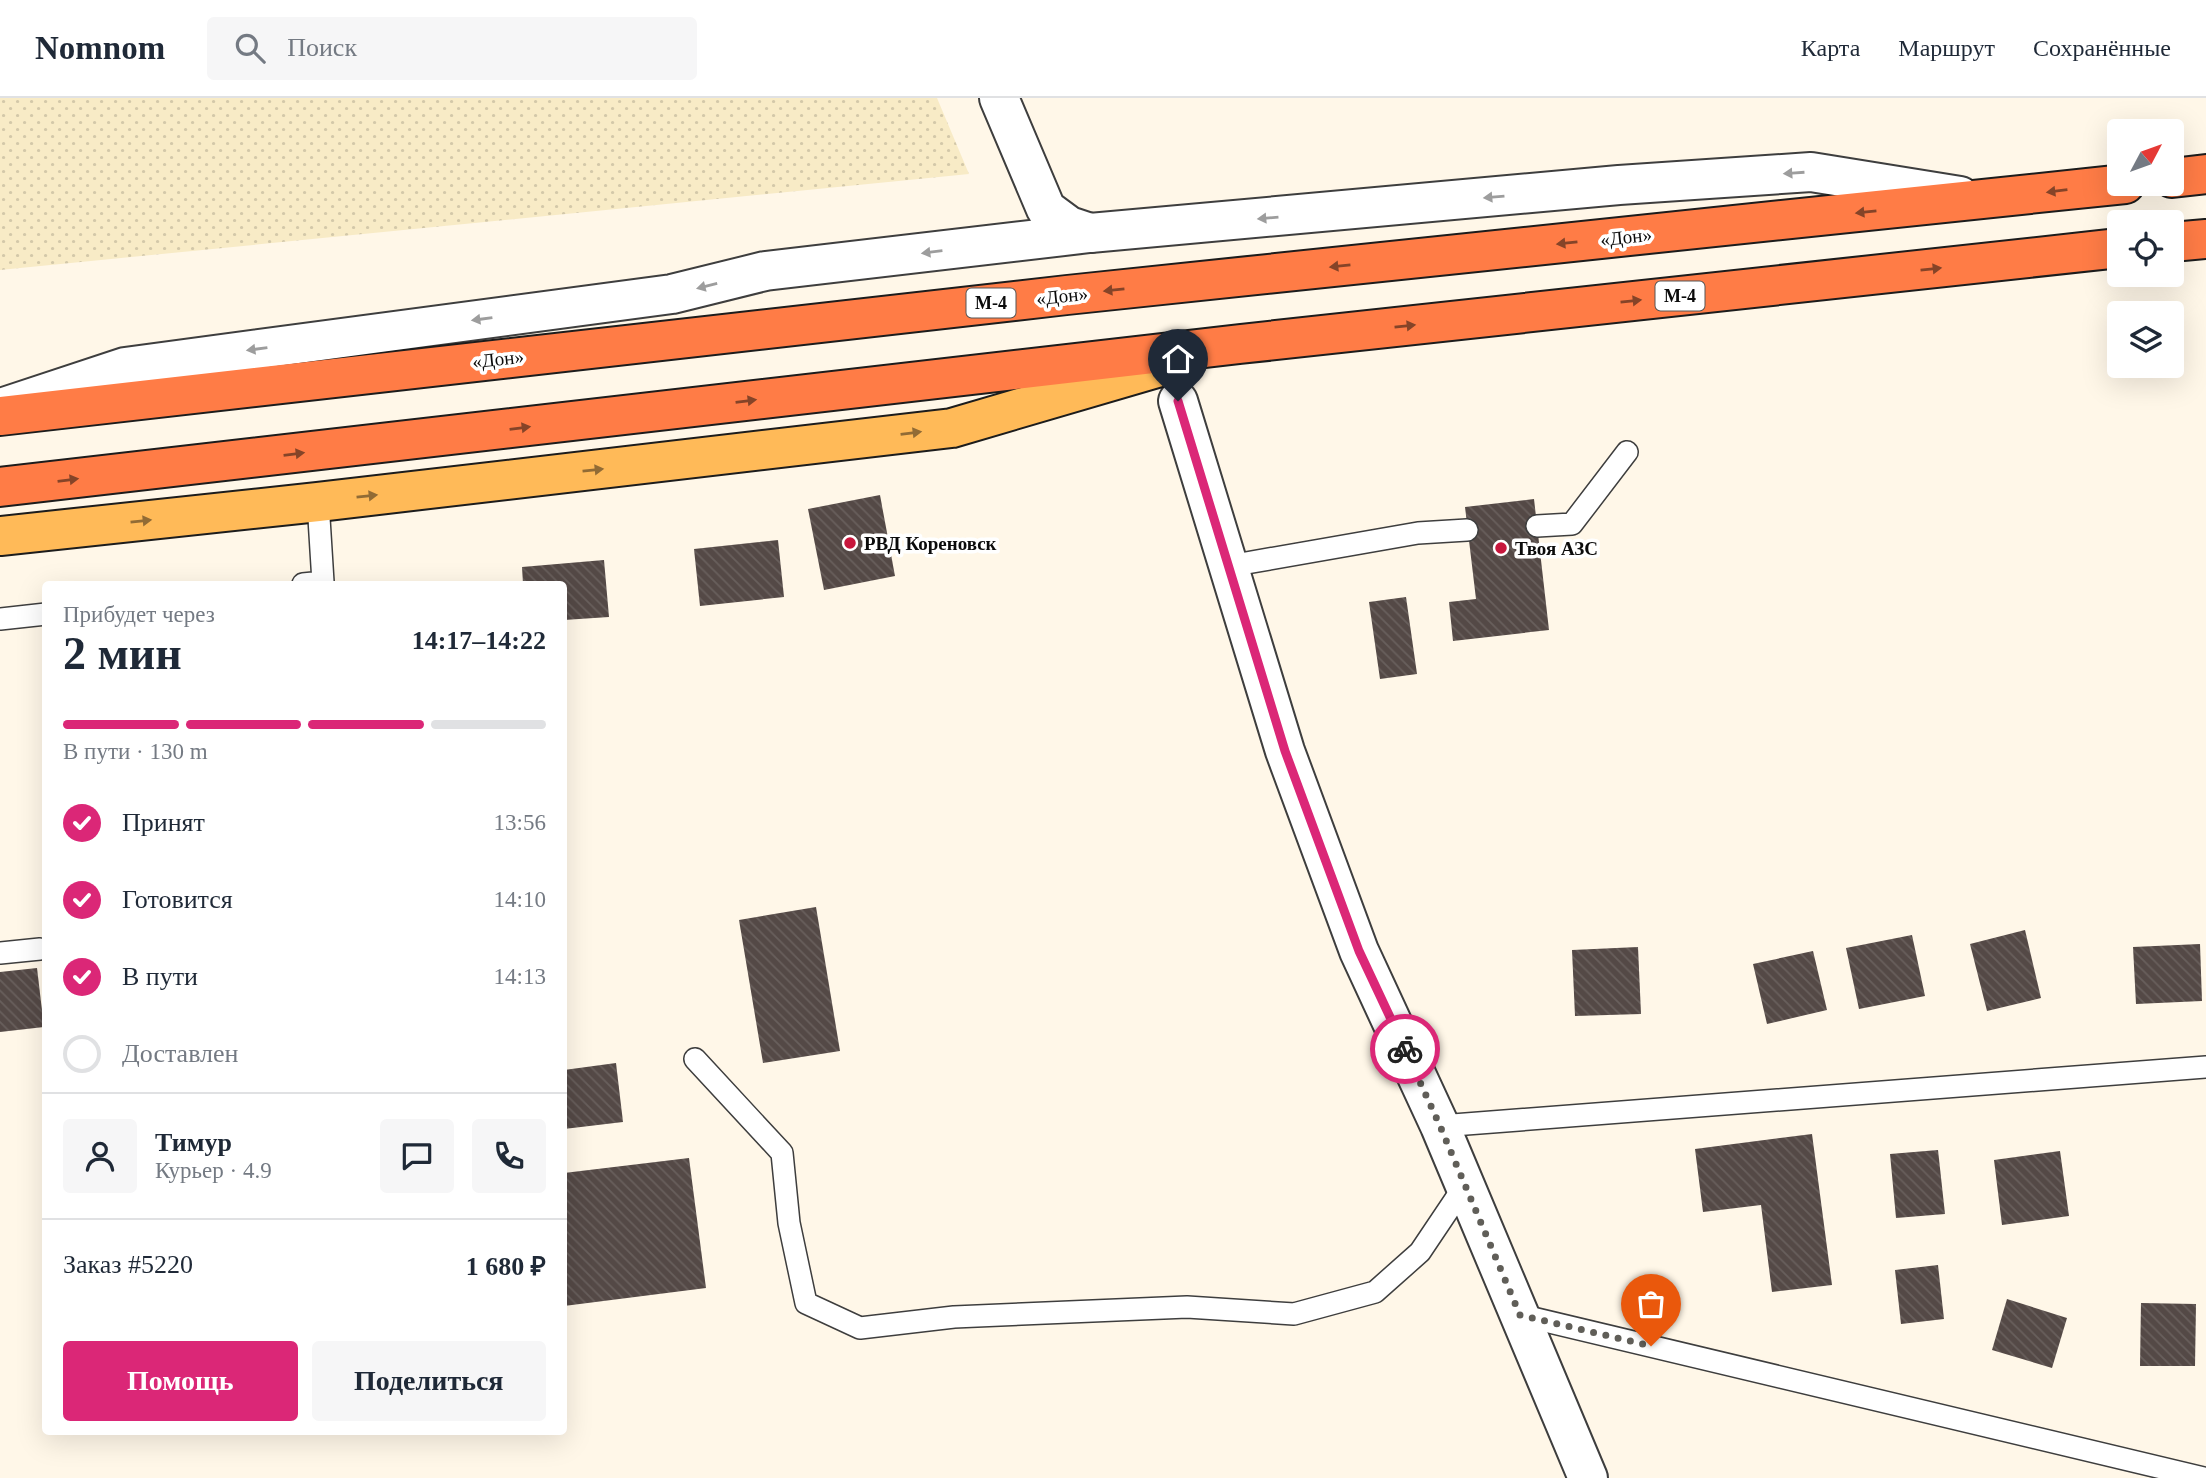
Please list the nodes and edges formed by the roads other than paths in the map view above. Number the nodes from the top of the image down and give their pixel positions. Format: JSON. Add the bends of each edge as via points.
{"nodes":[{"id":1,"x":999,"y":98,"type":"edge"},
{"id":2,"x":2206,"y":174,"type":"edge"},
{"id":3,"x":2184,"y":177,"type":"edge"},
{"id":4,"x":2107,"y":186,"type":"edge"},
{"id":5,"x":1037,"y":191,"type":"junction"},
{"id":6,"x":1983,"y":200,"type":"junction"},
{"id":7,"x":1090,"y":233,"type":"junction"},
{"id":8,"x":2206,"y":239,"type":"edge"},
{"id":9,"x":2184,"y":241,"type":"edge"},
{"id":10,"x":1000,"y":244,"type":"junction"},
{"id":11,"x":2107,"y":249,"type":"edge"},
{"id":12,"x":1240,"y":344,"type":"junction"},
{"id":13,"x":1178,"y":401,"type":"dead end"},
{"id":14,"x":0,"y":408,"type":"edge"},
{"id":15,"x":0,"y":416,"type":"edge"},
{"id":16,"x":1627,"y":452,"type":"dead end"},
{"id":17,"x":0,"y":487,"type":"edge"},
{"id":18,"x":318,"y":502,"type":"junction"},
{"id":19,"x":1537,"y":526,"type":"dead end"},
{"id":20,"x":1467,"y":530,"type":"dead end"},
{"id":21,"x":0,"y":536,"type":"edge"},
{"id":22,"x":1229,"y":566,"type":"junction"},
{"id":23,"x":323,"y":581,"type":"edge"},
{"id":24,"x":42,"y":614,"type":"edge"},
{"id":25,"x":0,"y":619,"type":"edge"},
{"id":26,"x":40,"y":949,"type":"dead end"},
{"id":27,"x":0,"y":953,"type":"edge"},
{"id":28,"x":695,"y":1059,"type":"dead end"},
{"id":29,"x":2206,"y":1067,"type":"edge"},
{"id":30,"x":1440,"y":1126,"type":"junction"},
{"id":31,"x":1465,"y":1185,"type":"junction"},
{"id":32,"x":1520,"y":1315,"type":"junction"},
{"id":33,"x":1588,"y":1478,"type":"edge"},
{"id":34,"x":2204,"y":1478,"type":"edge"}],
"edges":[{"from":1,"to":5,"type":"street"},
{"from":2,"to":3,"type":"highway"},
{"from":4,"to":6,"type":"highway","name":"«Дон»","number":"М-4","one_way":true},
{"from":5,"to":7,"type":"street","number":"М-4","via":[[1055,218]]},
{"from":5,"to":10,"type":"street","via":[[1028,222]]},
{"from":6,"to":7,"type":"street","number":"М-4","one_way":true,"via":[[1811,172]]},
{"from":6,"to":15,"type":"highway","name":"«Дон»","number":"М-4","one_way":true,"via":[[1067,295]]},
{"from":7,"to":10,"type":"street","number":"М-4"},
{"from":8,"to":9,"type":"highway"},
{"from":10,"to":14,"type":"street","one_way":true,"via":[[765,271],[672,294],[125,367]]},
{"from":12,"to":11,"type":"highway","number":"М-4","one_way":true},
{"from":17,"to":12,"type":"highway","number":"М-4","one_way":true},
{"from":18,"to":12,"type":"main road","one_way":true,"via":[[952,428]]},
{"from":13,"to":22,"type":"street"},
{"from":16,"to":19,"type":"lane","via":[[1572,524]]},
{"from":21,"to":18,"type":"main road","one_way":true},
{"from":18,"to":23,"type":"lane"},
{"from":20,"to":22,"type":"lane","via":[[1418,533]]},
{"from":22,"to":30,"type":"street","via":[[1285,751],[1359,951]]},
{"from":24,"to":25,"type":"lane"},
{"from":26,"to":27,"type":"lane"},
{"from":28,"to":31,"type":"lane","via":[[782,1153],[789,1223],[806,1303],[860,1328],[954,1317],[1187,1307],[1294,1314],[1375,1292],[1420,1252]]},
{"from":29,"to":30,"type":"lane"},
{"from":30,"to":31,"type":"street"},
{"from":31,"to":32,"type":"street"},
{"from":32,"to":33,"type":"street"},
{"from":32,"to":34,"type":"lane"}]}
